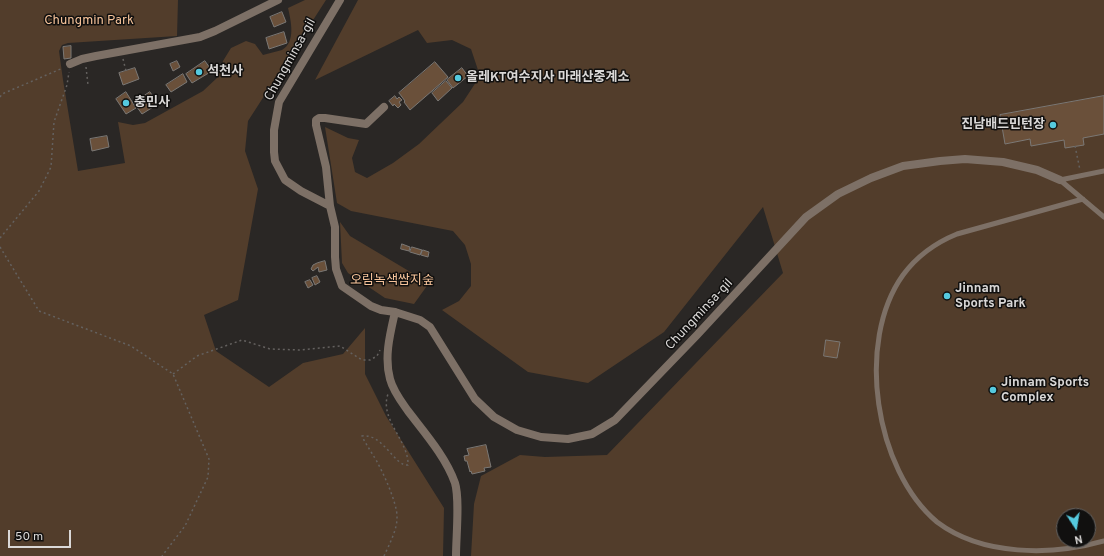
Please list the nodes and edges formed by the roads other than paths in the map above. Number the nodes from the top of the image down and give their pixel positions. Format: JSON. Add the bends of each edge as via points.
{"nodes":[{"id":1,"x":278,"y":0,"type":"edge"},
{"id":2,"x":340,"y":0,"type":"edge"},
{"id":3,"x":70,"y":64,"type":"road end"},
{"id":4,"x":384,"y":107,"type":"dead end"},
{"id":5,"x":1104,"y":171,"type":"edge"},
{"id":6,"x":1060,"y":180,"type":"junction"},
{"id":7,"x":1083,"y":200,"type":"junction"},
{"id":8,"x":330,"y":206,"type":"junction"},
{"id":9,"x":1104,"y":217,"type":"edge"},
{"id":10,"x":394,"y":312,"type":"junction"},
{"id":11,"x":1104,"y":541,"type":"edge"},
{"id":12,"x":456,"y":556,"type":"edge"}],
"edges":[{"from":1,"to":3,"type":"street","via":[[200,37],[96,56]]},
{"from":2,"to":8,"type":"street","name":"Chungminsa-gil","via":[[279,102],[273,134],[275,160],[285,180]]},
{"from":4,"to":8,"type":"street","via":[[366,124],[323,118],[316,120],[326,167]]},
{"from":5,"to":6,"type":"lane"},
{"from":6,"to":7,"type":"lane"},
{"from":6,"to":10,"type":"street","name":"Chungminsa-gil","via":[[1037,170],[1003,162],[965,159],[903,166],[838,194],[806,217],[615,420],[592,434],[568,439],[541,437],[517,430],[494,417],[475,399],[430,327],[420,320]]},
{"from":7,"to":9,"type":"lane"},
{"from":7,"to":11,"type":"lane","via":[[957,234],[922,254],[903,275],[887,306],[877,353],[876,383],[880,416],[898,470],[919,504],[943,527],[978,545],[1024,553],[1059,551]]},
{"from":8,"to":10,"type":"street","name":"Chungminsa-gil","via":[[335,226],[336,269],[342,286],[371,306]]},
{"from":10,"to":12,"type":"street","via":[[388,351],[392,385],[443,460],[455,483]]}]}
